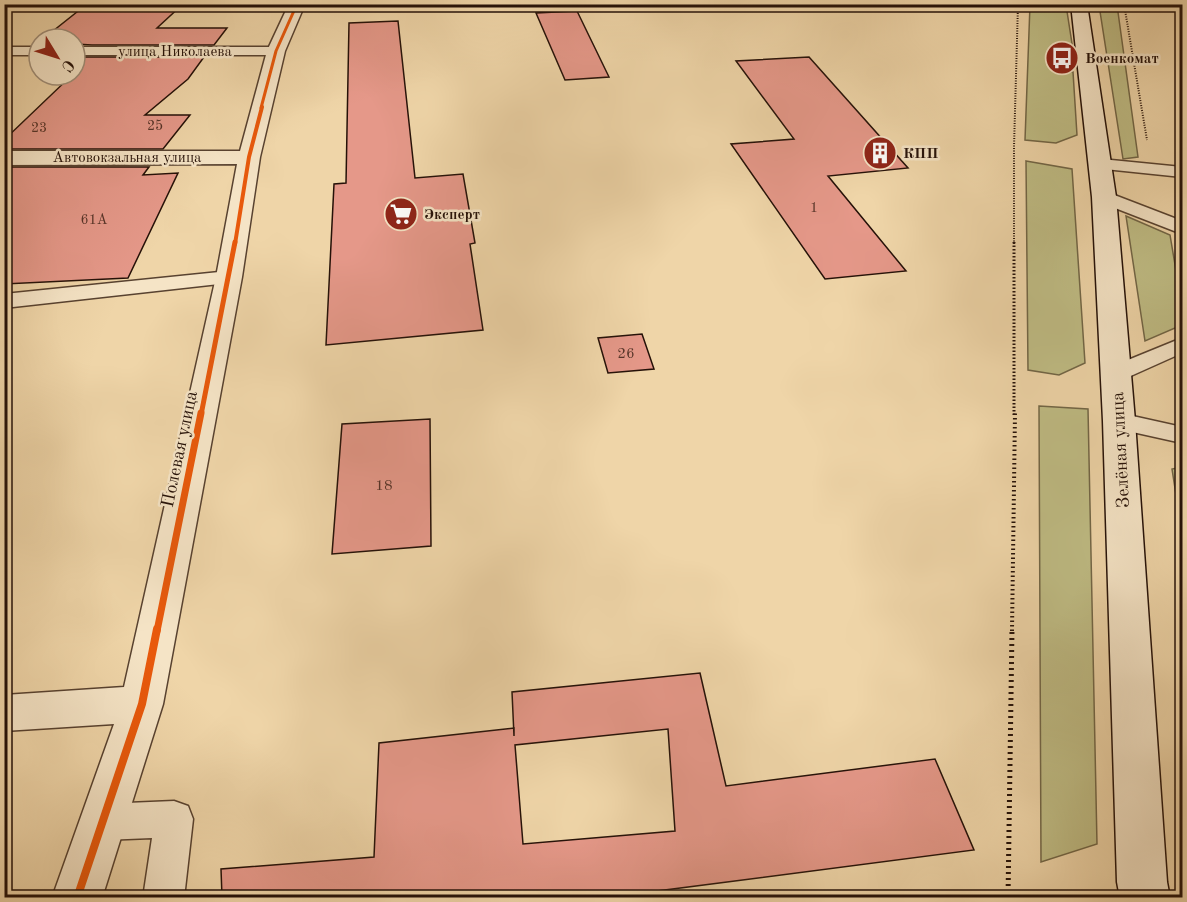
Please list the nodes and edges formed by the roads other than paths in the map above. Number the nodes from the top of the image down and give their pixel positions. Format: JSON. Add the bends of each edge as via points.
{"nodes":[{"id":1,"x":297,"y":4,"type":"edge"},
{"id":2,"x":1079,"y":4,"type":"edge"},
{"id":3,"x":4,"y":51,"type":"edge"},
{"id":4,"x":27,"y":51,"type":"edge"},
{"id":5,"x":87,"y":51,"type":"edge"},
{"id":6,"x":276,"y":51,"type":"junction"},
{"id":7,"x":249,"y":157,"type":"junction"},
{"id":8,"x":4,"y":158,"type":"edge"},
{"id":9,"x":1101,"y":164,"type":"junction"},
{"id":10,"x":1182,"y":172,"type":"edge"},
{"id":11,"x":1104,"y":197,"type":"junction"},
{"id":12,"x":1182,"y":228,"type":"edge"},
{"id":13,"x":229,"y":277,"type":"junction"},
{"id":14,"x":4,"y":301,"type":"edge"},
{"id":15,"x":1182,"y":345,"type":"edge"},
{"id":16,"x":1115,"y":374,"type":"junction"},
{"id":17,"x":1119,"y":422,"type":"junction"},
{"id":18,"x":1182,"y":435,"type":"edge"},
{"id":19,"x":142,"y":704,"type":"junction"},
{"id":20,"x":4,"y":713,"type":"edge"},
{"id":21,"x":103,"y":822,"type":"junction"},
{"id":22,"x":77,"y":897,"type":"edge"},
{"id":23,"x":163,"y":897,"type":"edge"},
{"id":24,"x":1145,"y":897,"type":"edge"}],
"edges":[{"from":1,"to":6,"type":"street","name":"Полевая улица"},
{"from":2,"to":9,"type":"street","name":"Зелёная улица"},
{"from":3,"to":4,"type":"lane"},
{"from":5,"to":6,"type":"lane","name":"улица Николаева"},
{"from":6,"to":7,"type":"street","name":"Полевая улица"},
{"from":7,"to":8,"type":"street","name":"Автовокзальная улица"},
{"from":7,"to":13,"type":"street","name":"Полевая улица"},
{"from":9,"to":10,"type":"lane"},
{"from":9,"to":11,"type":"street","name":"Зелёная улица"},
{"from":11,"to":12,"type":"lane"},
{"from":11,"to":16,"type":"street","name":"Зелёная улица"},
{"from":13,"to":14,"type":"lane"},
{"from":13,"to":19,"type":"street","name":"Полевая улица"},
{"from":15,"to":16,"type":"lane"},
{"from":16,"to":17,"type":"street","name":"Зелёная улица"},
{"from":17,"to":18,"type":"lane"},
{"from":17,"to":24,"type":"street","name":"Зелёная улица"},
{"from":19,"to":20,"type":"street"},
{"from":19,"to":21,"type":"street","name":"Полевая улица"},
{"from":21,"to":22,"type":"street","name":"Полевая улица"},
{"from":21,"to":23,"type":"lane","via":[[174,819]]}]}
